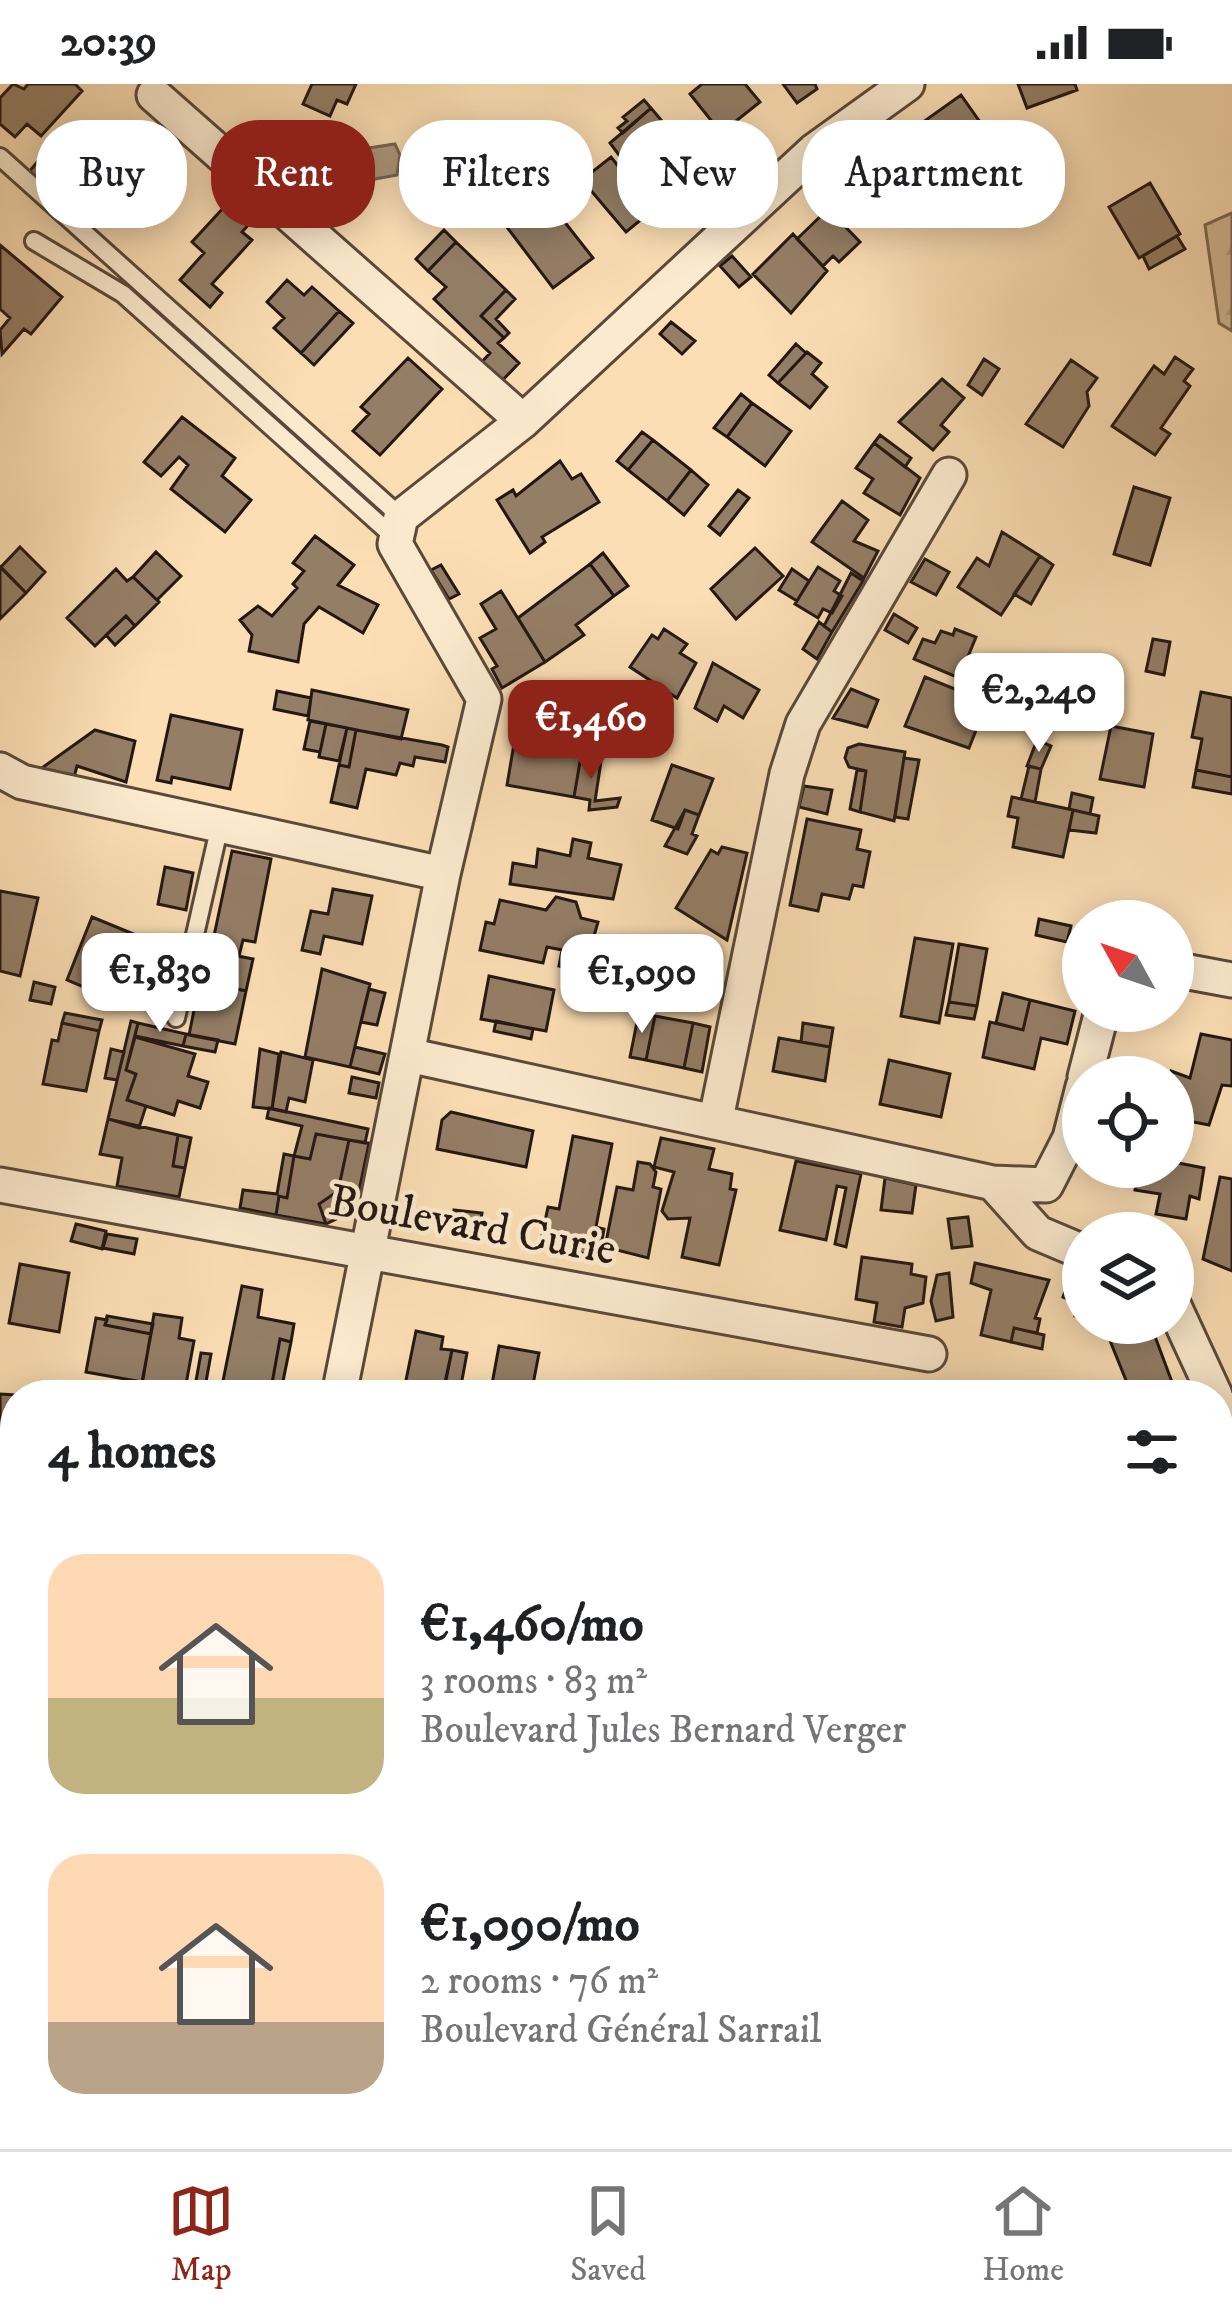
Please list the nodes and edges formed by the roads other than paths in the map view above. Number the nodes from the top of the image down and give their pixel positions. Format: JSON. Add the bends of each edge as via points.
{"nodes":[{"id":1,"x":907,"y":84,"type":"edge"},
{"id":2,"x":154,"y":94,"type":"dead end"},
{"id":3,"x":0,"y":157,"type":"edge"},
{"id":4,"x":34,"y":242,"type":"dead end"},
{"id":5,"x":523,"y":421,"type":"junction"},
{"id":6,"x":949,"y":475,"type":"dead end"},
{"id":7,"x":397,"y":533,"type":"junction"},
{"id":8,"x":0,"y":770,"type":"edge"},
{"id":9,"x":220,"y":825,"type":"junction"},
{"id":10,"x":442,"y":874,"type":"junction"},
{"id":11,"x":1194,"y":973,"type":"edge"},
{"id":12,"x":1232,"y":980,"type":"edge"},
{"id":13,"x":176,"y":1018,"type":"dead end"},
{"id":14,"x":408,"y":1055,"type":"junction"},
{"id":15,"x":716,"y":1119,"type":"junction"},
{"id":16,"x":1062,"y":1154,"type":"edge"},
{"id":17,"x":993,"y":1183,"type":"junction"},
{"id":18,"x":0,"y":1185,"type":"edge"},
{"id":19,"x":1062,"y":1243,"type":"edge"},
{"id":20,"x":371,"y":1249,"type":"junction"},
{"id":21,"x":1191,"y":1344,"type":"edge"},
{"id":22,"x":929,"y":1354,"type":"dead end"},
{"id":23,"x":342,"y":1380,"type":"edge"},
{"id":24,"x":1208,"y":1380,"type":"edge"}],
"edges":[{"from":1,"to":5,"type":"street","via":[[814,151]]},
{"from":2,"to":5,"type":"street"},
{"from":3,"to":7,"type":"lane"},
{"from":4,"to":7,"type":"lane","via":[[123,294]]},
{"from":5,"to":7,"type":"street"},
{"from":6,"to":15,"type":"street","via":[[803,724]]},
{"from":7,"to":10,"type":"street","via":[[484,699]]},
{"from":8,"to":9,"type":"street","via":[[10,779]]},
{"from":9,"to":10,"type":"street"},
{"from":9,"to":13,"type":"lane"},
{"from":10,"to":14,"type":"street"},
{"from":11,"to":12,"type":"street"},
{"from":14,"to":15,"type":"street"},
{"from":14,"to":20,"type":"street"},
{"from":15,"to":17,"type":"street"},
{"from":16,"to":17,"type":"street","via":[[1046,1185]]},
{"from":17,"to":19,"type":"street","via":[[1038,1233]]},
{"from":18,"to":20,"type":"street","name":"Boulevard Curie"},
{"from":20,"to":22,"type":"street","name":"Boulevard Curie"},
{"from":20,"to":23,"type":"street"},
{"from":21,"to":24,"type":"street"}]}
